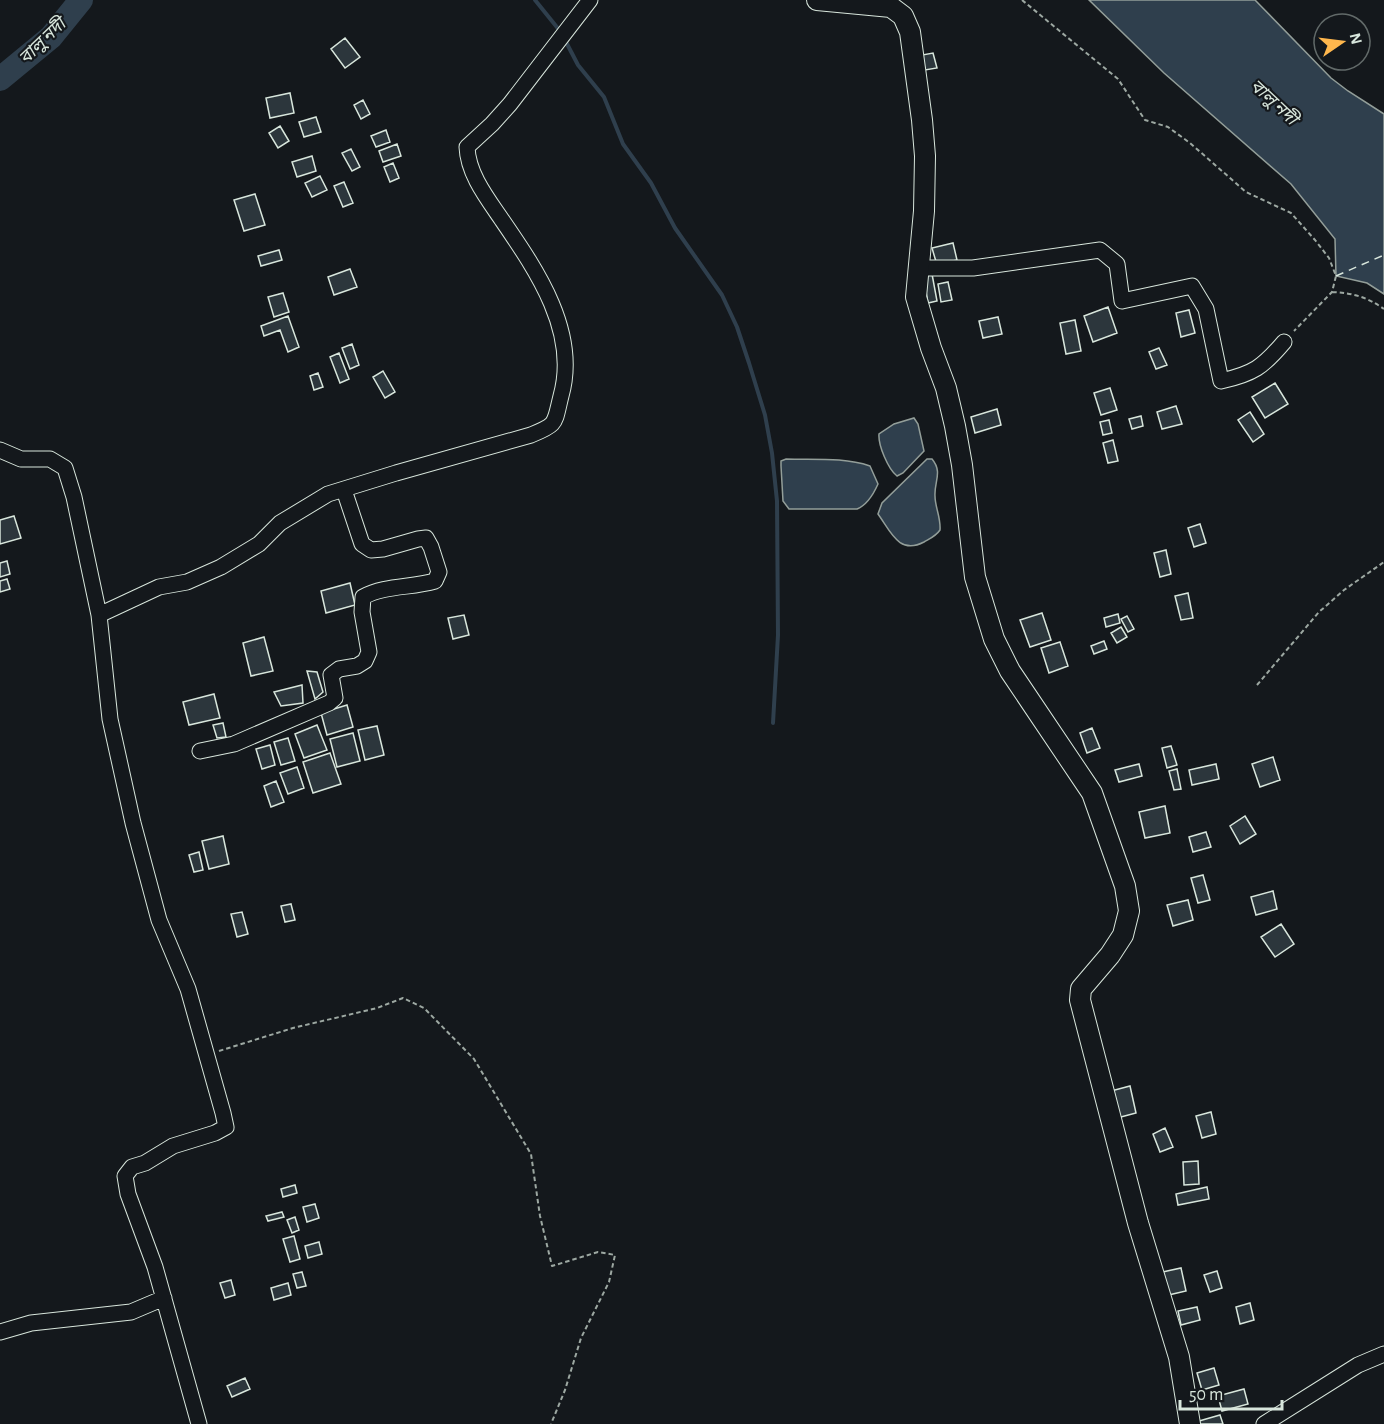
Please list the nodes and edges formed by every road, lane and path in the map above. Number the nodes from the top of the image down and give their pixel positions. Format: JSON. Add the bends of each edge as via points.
{"nodes":[{"id":1,"x":590,"y":0,"type":"edge"},
{"id":2,"x":817,"y":0,"type":"edge"},
{"id":3,"x":1022,"y":0,"type":"edge"},
{"id":4,"x":919,"y":268,"type":"junction"},
{"id":5,"x":1332,"y":292,"type":"junction"},
{"id":6,"x":1384,"y":309,"type":"edge"},
{"id":7,"x":1284,"y":342,"type":"joint"},
{"id":8,"x":0,"y":450,"type":"edge"},
{"id":9,"x":344,"y":490,"type":"junction"},
{"id":10,"x":1384,"y":562,"type":"edge"},
{"id":11,"x":99,"y":615,"type":"junction"},
{"id":12,"x":1257,"y":685,"type":"dead end"},
{"id":13,"x":200,"y":751,"type":"dead end"},
{"id":14,"x":208,"y":1055,"type":"junction"},
{"id":15,"x":164,"y":1298,"type":"junction"},
{"id":16,"x":0,"y":1332,"type":"edge"},
{"id":17,"x":1384,"y":1354,"type":"edge"},
{"id":18,"x":200,"y":1424,"type":"edge"},
{"id":19,"x":552,"y":1424,"type":"edge"},
{"id":20,"x":1190,"y":1424,"type":"edge"},
{"id":21,"x":1264,"y":1424,"type":"edge"}],
"edges":[{"from":1,"to":9,"type":"street","via":[[500,116],[467,147],[468,162],[485,196],[544,287],[557,316],[566,369],[550,428]]},
{"from":2,"to":4,"type":"main road","via":[[891,7],[903,16],[910,32],[925,156]]},
{"from":3,"to":5,"type":"path","via":[[1118,80],[1145,120],[1168,128],[1190,143],[1246,192],[1291,213],[1329,258],[1336,276]]},
{"from":4,"to":7,"type":"street","via":[[973,268],[1100,250],[1117,264],[1122,301],[1192,286],[1206,309],[1221,381],[1244,376],[1268,360]]},
{"from":4,"to":20,"type":"main road","via":[[916,297],[955,426],[975,577],[994,639],[1010,671],[1092,794],[1125,886],[1129,911],[1123,935],[1081,989],[1080,1000],[1138,1223],[1179,1357]]},
{"from":5,"to":6,"type":"path","via":[[1370,299]]},
{"from":5,"to":7,"type":"path"},
{"from":8,"to":11,"type":"street","via":[[21,459],[50,459],[65,468]]},
{"from":9,"to":11,"type":"street","via":[[315,501],[280,523],[259,544],[221,567],[187,582],[159,587]]},
{"from":9,"to":13,"type":"street","via":[[362,544],[371,550],[382,549],[426,538],[439,572],[435,581],[375,590],[363,597],[369,652],[357,666],[339,669],[331,675],[335,698],[329,703],[234,744]]},
{"from":10,"to":12,"type":"path","via":[[1319,612]]},
{"from":11,"to":14,"type":"street","via":[[110,719],[133,823],[159,920],[188,989]]},
{"from":14,"to":15,"type":"street","via":[[226,1126],[173,1146],[132,1167],[125,1176]]},
{"from":14,"to":19,"type":"path","via":[[403,998],[424,1008],[474,1059],[531,1154],[552,1266],[598,1252],[615,1255],[609,1282],[581,1338]]},
{"from":15,"to":16,"type":"street","via":[[131,1312],[31,1323]]},
{"from":15,"to":18,"type":"street"},
{"from":17,"to":21,"type":"street","via":[[1358,1365]]}]}
